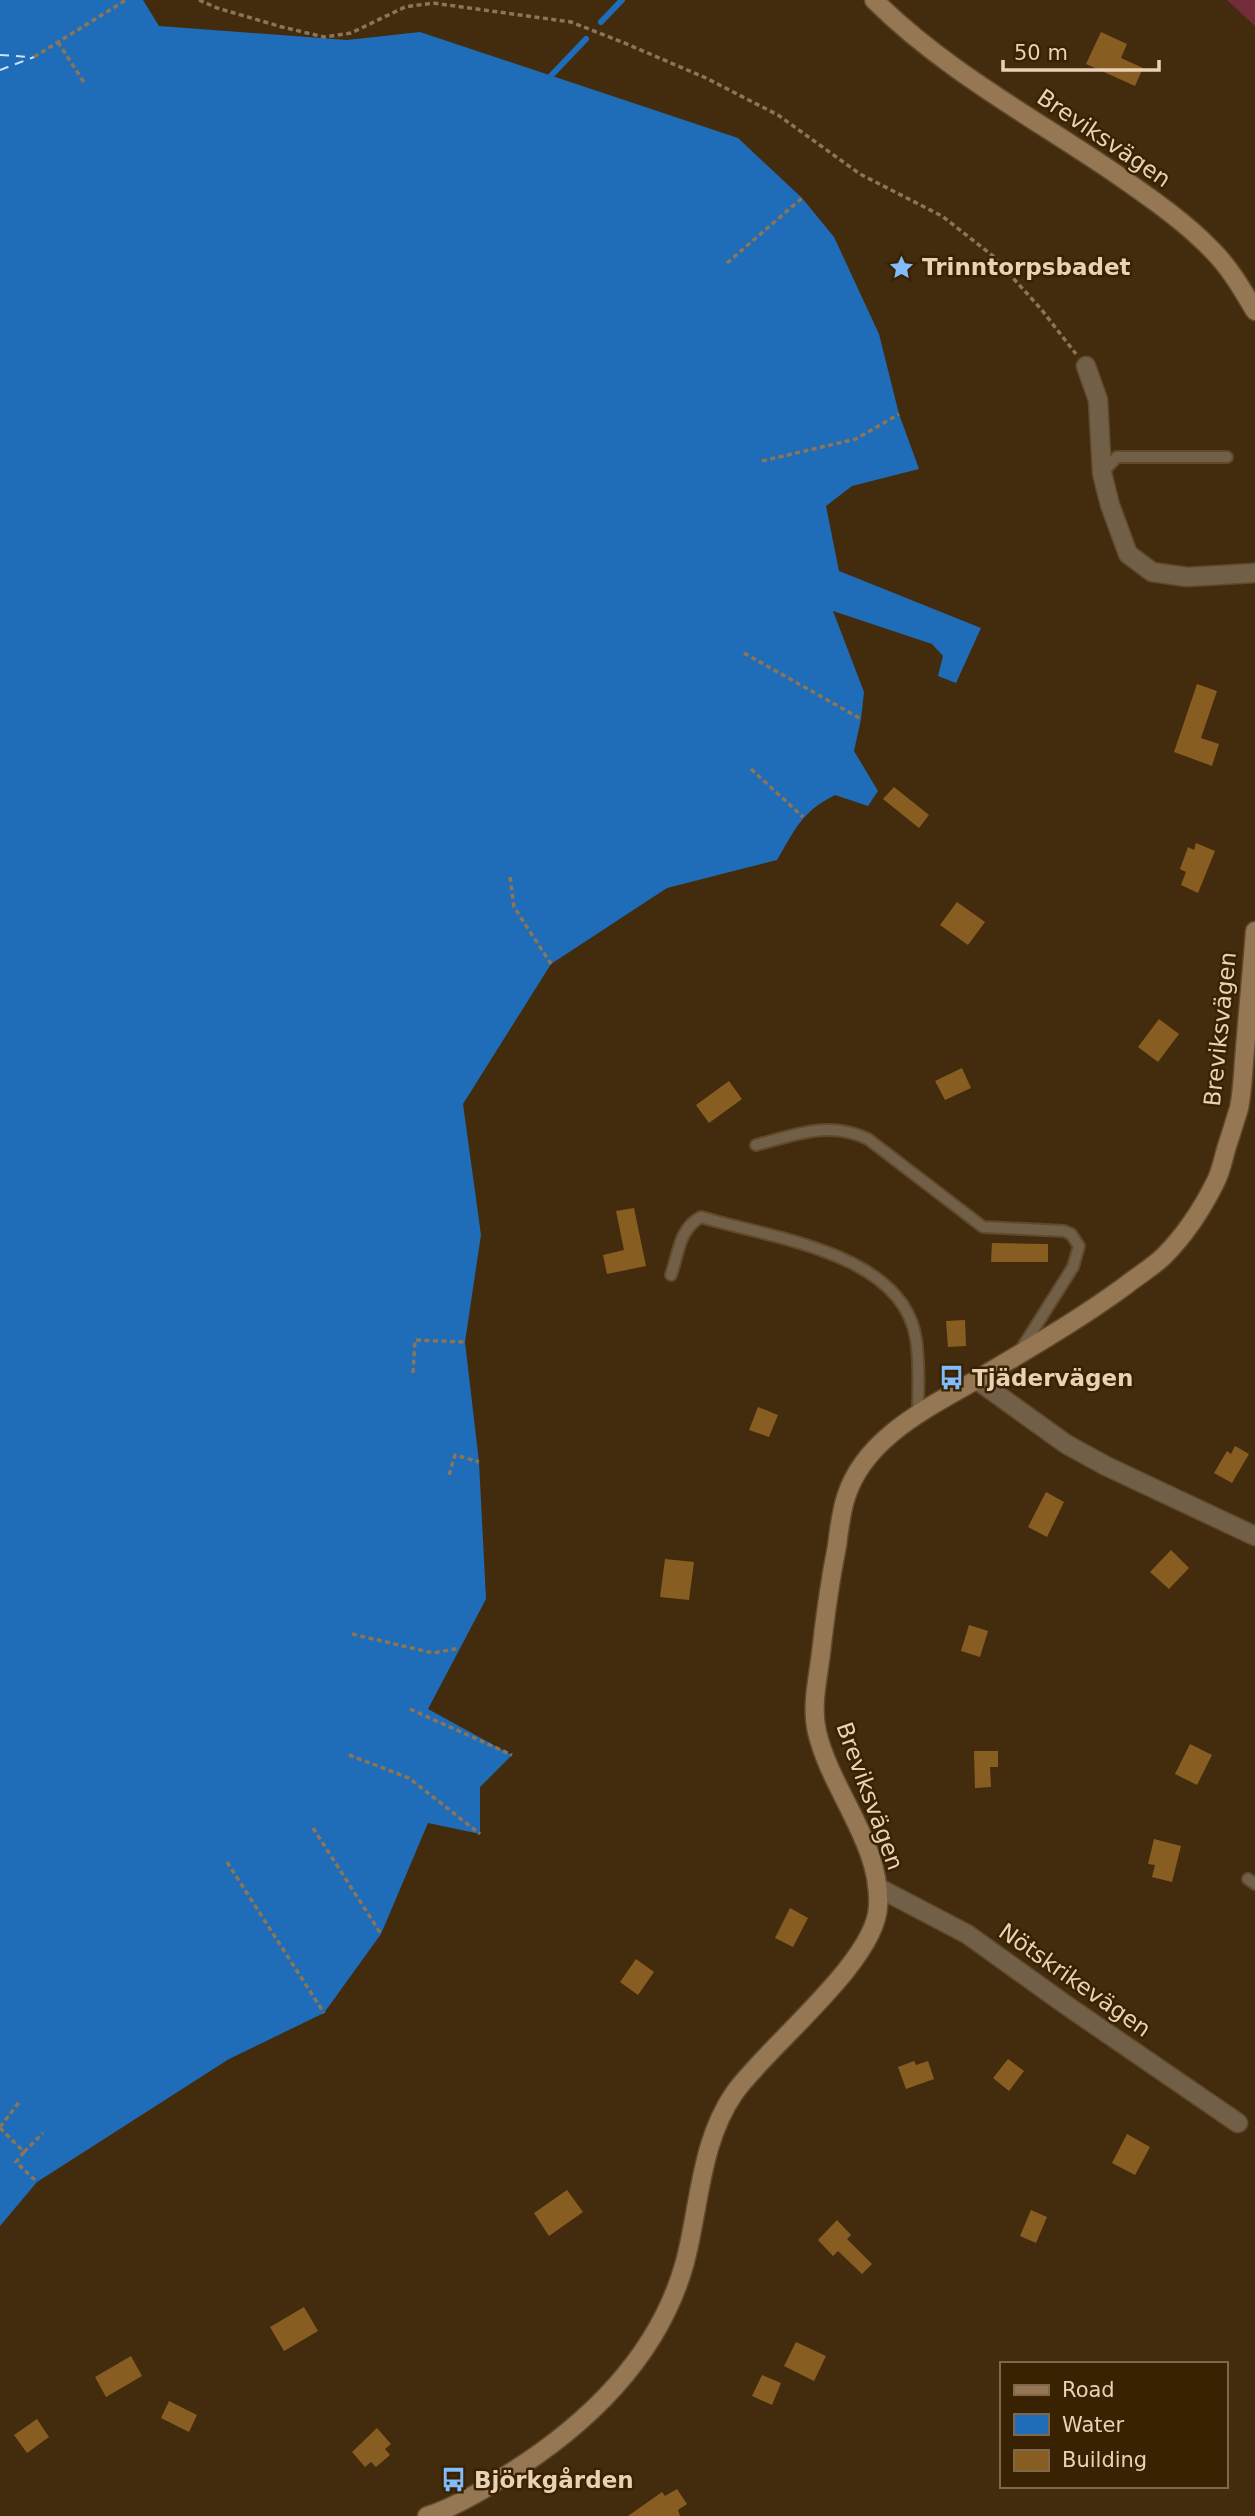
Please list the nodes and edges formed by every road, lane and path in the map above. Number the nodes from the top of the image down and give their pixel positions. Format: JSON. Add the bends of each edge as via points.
{"nodes":[{"id":1,"x":126,"y":0,"type":"edge"},
{"id":2,"x":199,"y":0,"type":"edge"},
{"id":3,"x":874,"y":0,"type":"edge"},
{"id":4,"x":58,"y":42,"type":"junction"},
{"id":5,"x":34,"y":57,"type":"dead end"},
{"id":6,"x":85,"y":84,"type":"dead end"},
{"id":7,"x":802,"y":198,"type":"dead end"},
{"id":8,"x":727,"y":263,"type":"dead end"},
{"id":9,"x":1255,"y":311,"type":"edge"},
{"id":10,"x":1086,"y":366,"type":"joint"},
{"id":11,"x":900,"y":414,"type":"dead end"},
{"id":12,"x":1227,"y":457,"type":"dead end"},
{"id":13,"x":762,"y":461,"type":"dead end"},
{"id":14,"x":1102,"y":473,"type":"junction"},
{"id":15,"x":1255,"y":573,"type":"edge"},
{"id":16,"x":744,"y":653,"type":"dead end"},
{"id":17,"x":861,"y":719,"type":"dead end"},
{"id":18,"x":751,"y":769,"type":"dead end"},
{"id":19,"x":803,"y":817,"type":"dead end"},
{"id":20,"x":510,"y":877,"type":"dead end"},
{"id":21,"x":1255,"y":931,"type":"edge"},
{"id":22,"x":551,"y":964,"type":"dead end"},
{"id":23,"x":756,"y":1145,"type":"dead end"},
{"id":24,"x":671,"y":1275,"type":"dead end"},
{"id":25,"x":465,"y":1342,"type":"dead end"},
{"id":26,"x":1016,"y":1356,"type":"junction"},
{"id":27,"x":413,"y":1373,"type":"dead end"},
{"id":28,"x":977,"y":1380,"type":"junction"},
{"id":29,"x":918,"y":1414,"type":"junction"},
{"id":30,"x":479,"y":1462,"type":"dead end"},
{"id":31,"x":449,"y":1475,"type":"dead end"},
{"id":32,"x":1255,"y":1536,"type":"edge"},
{"id":33,"x":352,"y":1634,"type":"dead end"},
{"id":34,"x":460,"y":1648,"type":"dead end"},
{"id":35,"x":410,"y":1709,"type":"dead end"},
{"id":36,"x":349,"y":1755,"type":"dead end"},
{"id":37,"x":512,"y":1755,"type":"dead end"},
{"id":38,"x":313,"y":1828,"type":"dead end"},
{"id":39,"x":480,"y":1834,"type":"dead end"},
{"id":40,"x":227,"y":1862,"type":"dead end"},
{"id":41,"x":877,"y":1887,"type":"junction"},
{"id":42,"x":381,"y":1934,"type":"dead end"},
{"id":43,"x":324,"y":2012,"type":"dead end"},
{"id":44,"x":20,"y":2101,"type":"dead end"},
{"id":45,"x":1238,"y":2123,"type":"dead end"},
{"id":46,"x":0,"y":2127,"type":"edge"},
{"id":47,"x":43,"y":2133,"type":"dead end"},
{"id":48,"x":24,"y":2152,"type":"junction"},
{"id":49,"x":37,"y":2182,"type":"dead end"},
{"id":50,"x":427,"y":2516,"type":"edge"}],
"edges":[{"from":1,"to":4,"type":"path"},
{"from":2,"to":10,"type":"path","via":[[324,37],[351,33],[405,7],[433,3],[571,22],[622,42],[778,115],[860,174],[942,216],[993,256]]},
{"from":3,"to":9,"type":"main road","name":"Breviksvägen","via":[[932,51],[1186,226],[1213,251]]},
{"from":4,"to":5,"type":"path"},
{"from":4,"to":6,"type":"path"},
{"from":7,"to":8,"type":"path"},
{"from":10,"to":14,"type":"street","via":[[1098,400]]},
{"from":11,"to":13,"type":"path","via":[[856,439]]},
{"from":12,"to":14,"type":"lane","via":[[1117,457]]},
{"from":14,"to":15,"type":"street","via":[[1128,554],[1152,572],[1187,577]]},
{"from":16,"to":17,"type":"path"},
{"from":18,"to":19,"type":"path"},
{"from":20,"to":22,"type":"path","via":[[514,907]]},
{"from":21,"to":26,"type":"main road","name":"Breviksvägen","via":[[1240,1104],[1217,1179],[1198,1213],[1163,1257],[1089,1312]]},
{"from":23,"to":26,"type":"lane","via":[[817,1129],[855,1133],[984,1227],[1056,1229],[1071,1234],[1079,1247],[1073,1267]]},
{"from":24,"to":29,"type":"lane","via":[[683,1232],[701,1217],[832,1253],[852,1264],[882,1281],[905,1310],[916,1338]]},
{"from":25,"to":27,"type":"path","via":[[415,1340]]},
{"from":26,"to":28,"type":"main road","name":"Breviksvägen"},
{"from":28,"to":29,"type":"main road","name":"Breviksvägen"},
{"from":28,"to":32,"type":"street","via":[[1066,1444]]},
{"from":29,"to":41,"type":"main road","name":"Breviksvägen","via":[[876,1449],[857,1472],[846,1497],[815,1697],[818,1734],[865,1844]]},
{"from":30,"to":31,"type":"path","via":[[455,1455]]},
{"from":33,"to":34,"type":"path","via":[[433,1653]]},
{"from":35,"to":37,"type":"path"},
{"from":36,"to":39,"type":"path","via":[[409,1778]]},
{"from":38,"to":42,"type":"path"},
{"from":40,"to":43,"type":"path"},
{"from":41,"to":45,"type":"street","name":"Nötskrikevägen","via":[[967,1934]]},
{"from":41,"to":50,"type":"main road","name":"Breviksvägen","via":[[877,1917],[862,1951],[758,2064],[723,2112],[704,2168],[677,2288],[628,2372],[571,2431],[527,2463]]},
{"from":44,"to":46,"type":"path"},
{"from":46,"to":48,"type":"path"},
{"from":47,"to":48,"type":"path"},
{"from":48,"to":49,"type":"path","via":[[16,2162]]}]}
